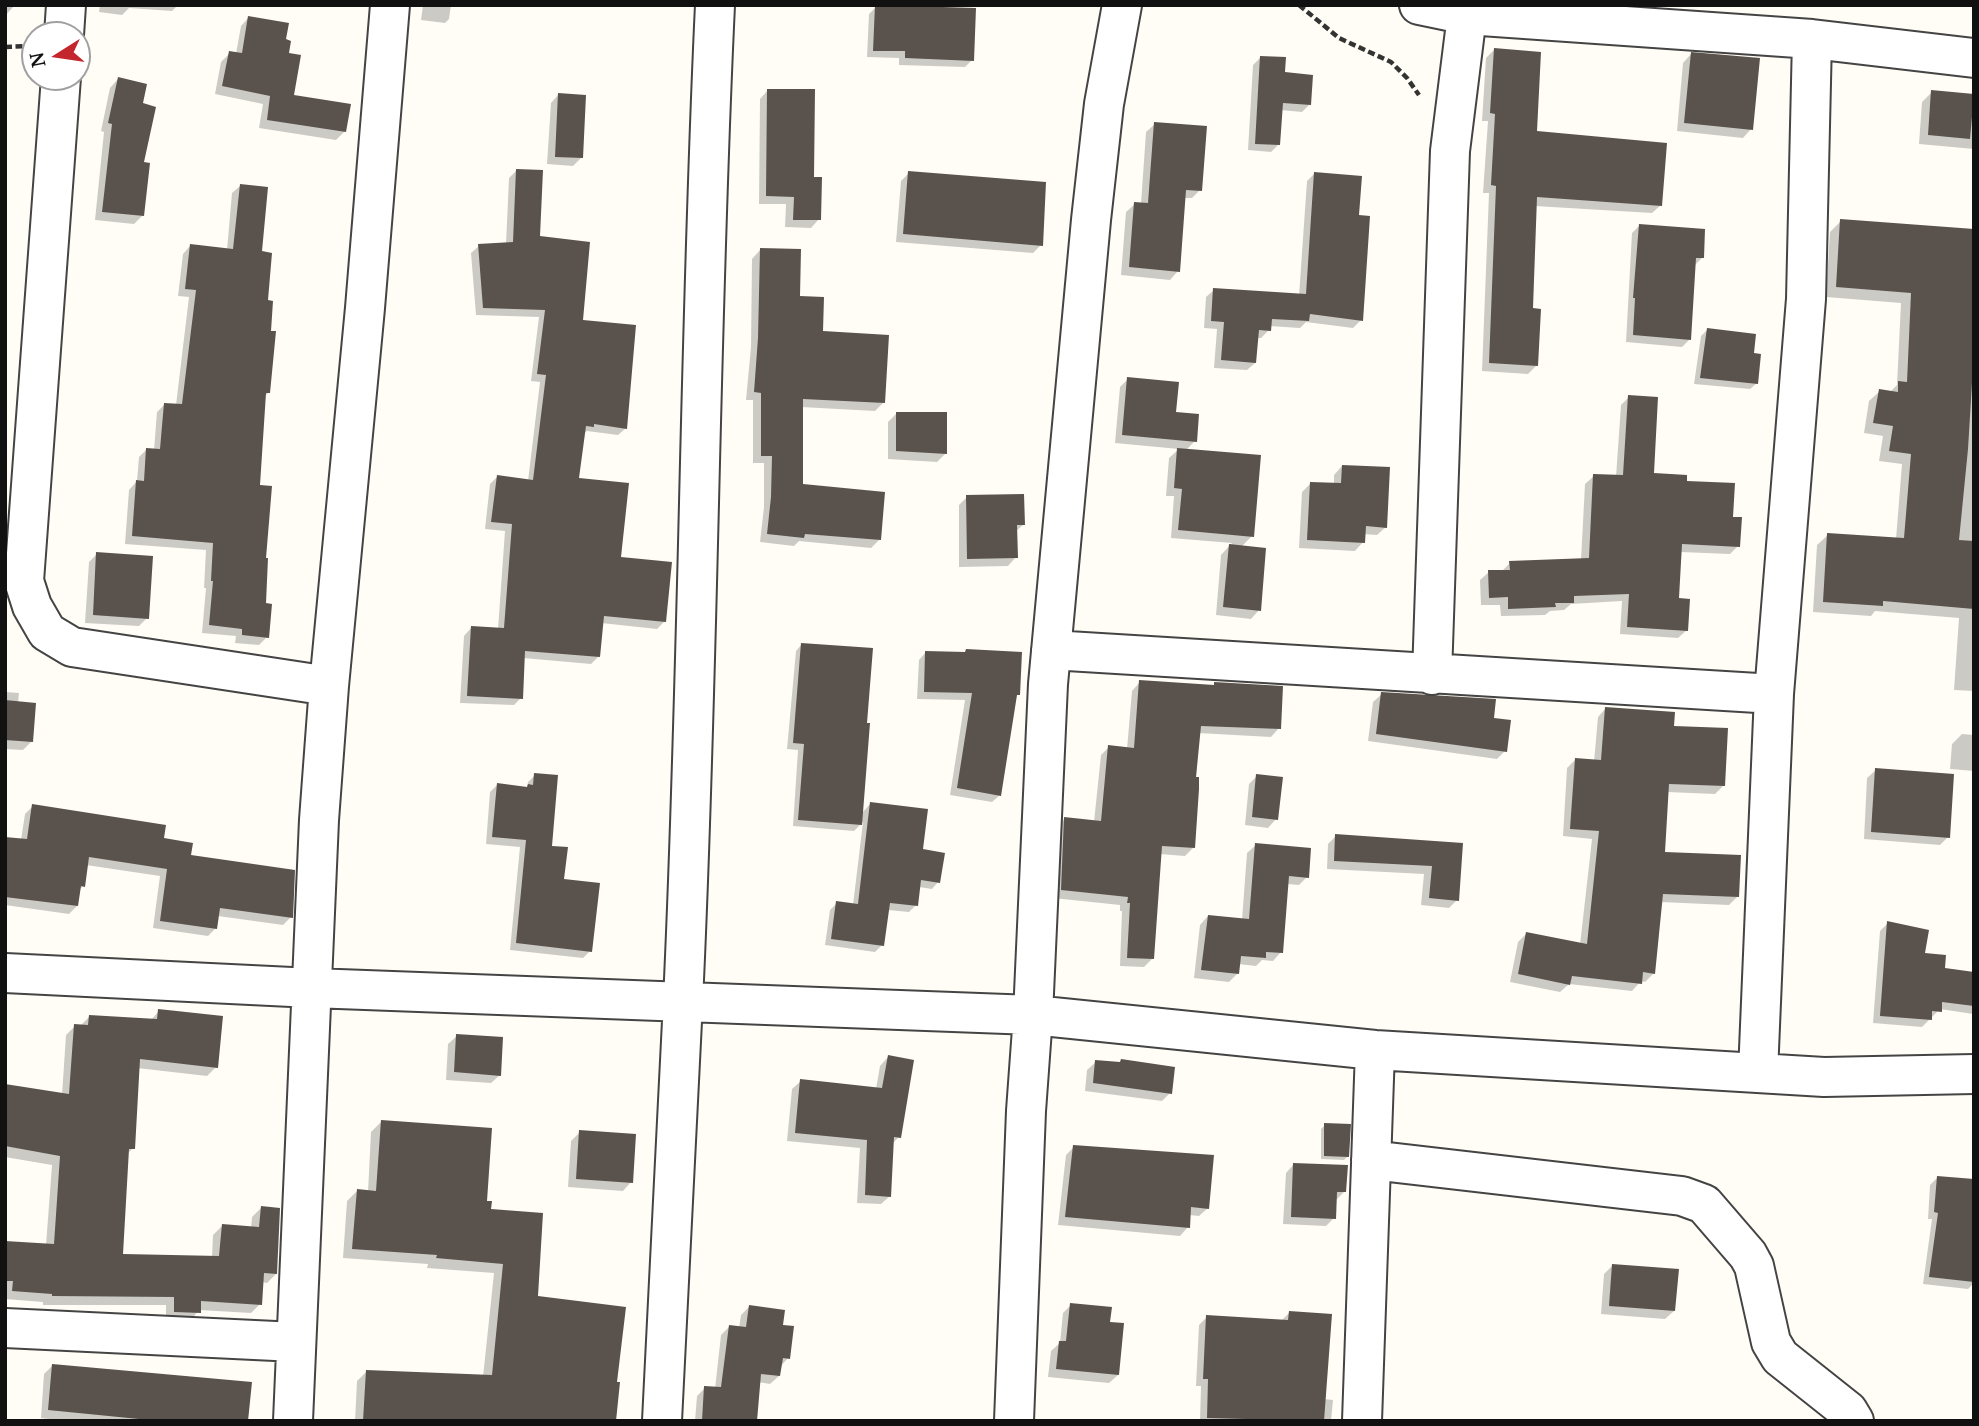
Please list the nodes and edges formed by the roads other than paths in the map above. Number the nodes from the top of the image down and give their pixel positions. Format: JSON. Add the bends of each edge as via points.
{"nodes":[{"id":1,"x":390,"y":5,"type":"edge"},
{"id":2,"x":715,"y":5,"type":"edge"},
{"id":3,"x":1122,"y":5,"type":"edge"},
{"id":4,"x":1419,"y":5,"type":"edge"},
{"id":5,"x":1467,"y":15,"type":"junction"},
{"id":6,"x":1812,"y":39,"type":"junction"},
{"id":7,"x":1974,"y":58,"type":"edge"},
{"id":8,"x":60,"y":91,"type":"edge"},
{"id":9,"x":1051,"y":650,"type":"junction"},
{"id":10,"x":1432,"y":675,"type":"junction"},
{"id":11,"x":329,"y":686,"type":"junction"},
{"id":12,"x":1774,"y":694,"type":"junction"},
{"id":13,"x":5,"y":973,"type":"edge"},
{"id":14,"x":312,"y":988,"type":"junction"},
{"id":15,"x":683,"y":1001,"type":"junction"},
{"id":16,"x":1033,"y":1014,"type":"junction"},
{"id":17,"x":1375,"y":1049,"type":"junction"},
{"id":18,"x":1758,"y":1073,"type":"junction"},
{"id":19,"x":1974,"y":1074,"type":"edge"},
{"id":20,"x":1371,"y":1160,"type":"junction"},
{"id":21,"x":5,"y":1328,"type":"edge"},
{"id":22,"x":296,"y":1342,"type":"junction"},
{"id":23,"x":293,"y":1421,"type":"edge"},
{"id":24,"x":662,"y":1421,"type":"edge"},
{"id":25,"x":1014,"y":1421,"type":"edge"},
{"id":26,"x":1362,"y":1421,"type":"edge"},
{"id":27,"x":1854,"y":1421,"type":"edge"}],
"edges":[{"from":1,"to":11,"type":"street"},
{"from":2,"to":15,"type":"street"},
{"from":3,"to":9,"type":"street","via":[[1104,104],[1091,220]]},
{"from":4,"to":5,"type":"street"},
{"from":5,"to":6,"type":"street"},
{"from":5,"to":10,"type":"street","via":[[1450,151]]},
{"from":6,"to":7,"type":"street"},
{"from":6,"to":12,"type":"street","via":[[1806,299]]},
{"from":8,"to":11,"type":"street","via":[[24,581],[32,606],[47,632],[72,647]]},
{"from":9,"to":10,"type":"street"},
{"from":9,"to":16,"type":"street"},
{"from":10,"to":12,"type":"street"},
{"from":11,"to":14,"type":"street"},
{"from":12,"to":18,"type":"street"},
{"from":13,"to":14,"type":"street"},
{"from":14,"to":15,"type":"street"},
{"from":14,"to":22,"type":"street"},
{"from":15,"to":16,"type":"street"},
{"from":15,"to":24,"type":"street"},
{"from":16,"to":17,"type":"street"},
{"from":16,"to":25,"type":"street"},
{"from":17,"to":18,"type":"street"},
{"from":17,"to":20,"type":"street"},
{"from":18,"to":19,"type":"street","via":[[1824,1077]]},
{"from":20,"to":26,"type":"street"},
{"from":20,"to":27,"type":"street","via":[[1682,1196],[1704,1204],[1754,1266],[1771,1342],[1780,1357],[1848,1411]]},
{"from":21,"to":22,"type":"street"},
{"from":22,"to":23,"type":"street"}]}
